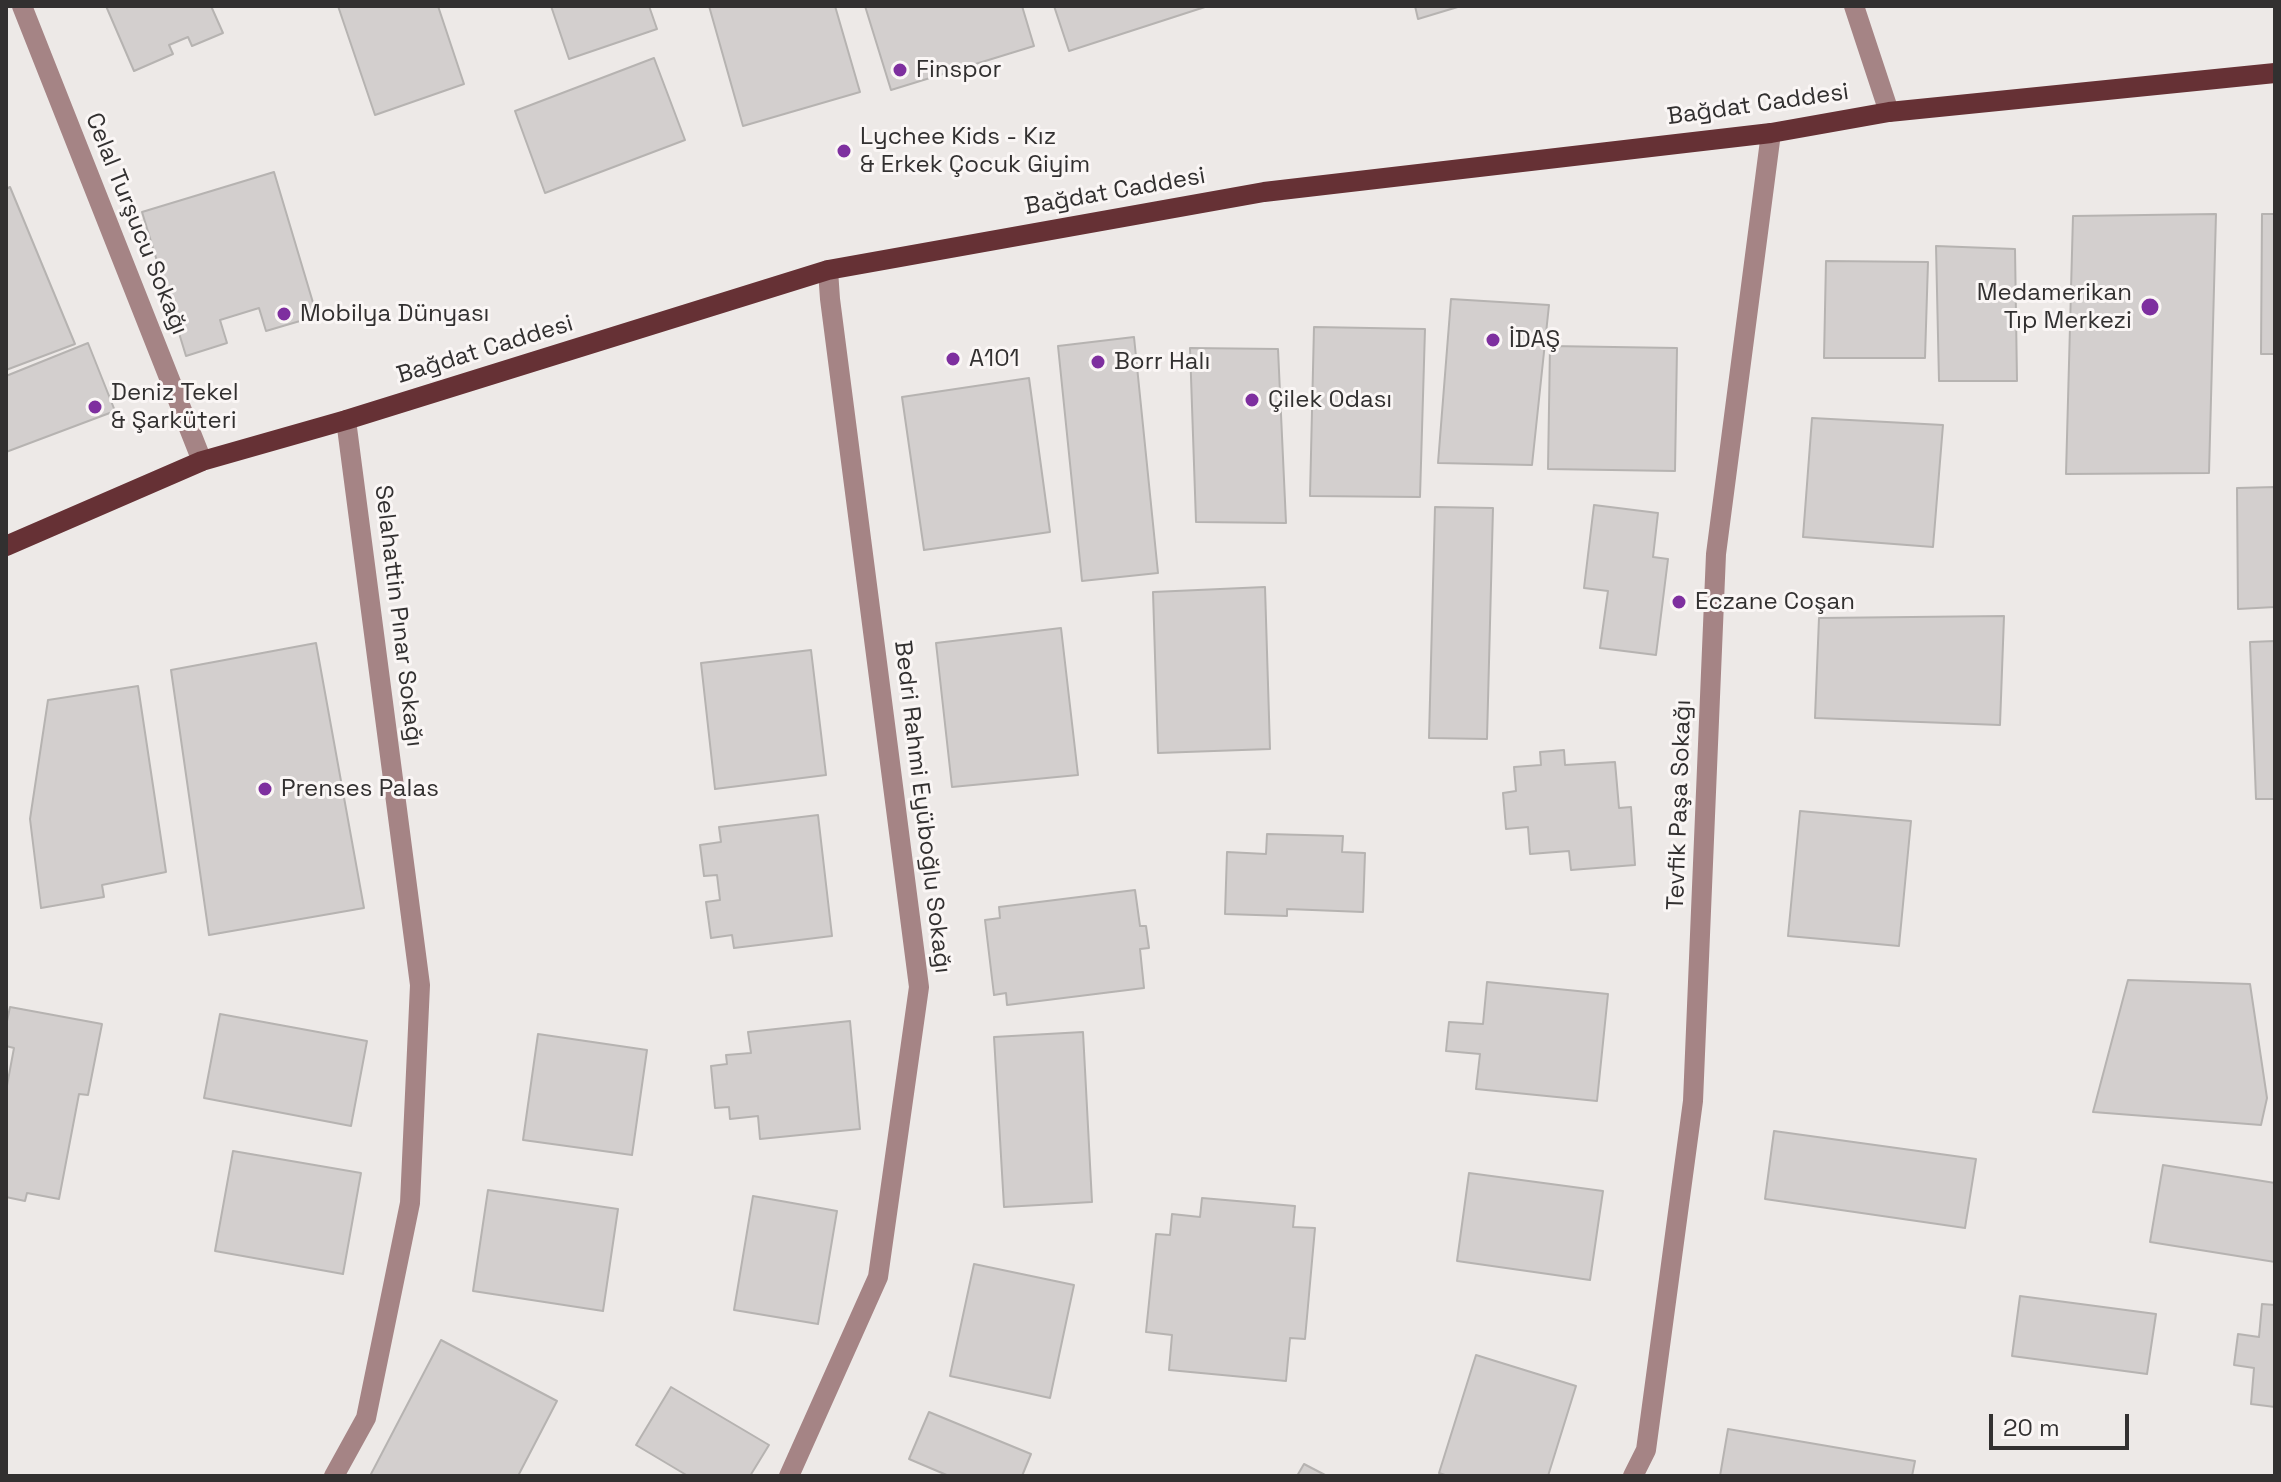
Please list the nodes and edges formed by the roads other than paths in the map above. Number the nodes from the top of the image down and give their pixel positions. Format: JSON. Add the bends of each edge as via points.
{"nodes":[{"id":1,"x":22,"y":6,"type":"edge"},
{"id":2,"x":1854,"y":6,"type":"edge"},
{"id":3,"x":2275,"y":73,"type":"edge"},
{"id":4,"x":1889,"y":112,"type":"junction"},
{"id":5,"x":1771,"y":133,"type":"junction"},
{"id":6,"x":828,"y":270,"type":"junction"},
{"id":7,"x":346,"y":420,"type":"junction"},
{"id":8,"x":202,"y":461,"type":"junction"},
{"id":9,"x":6,"y":546,"type":"edge"},
{"id":10,"x":334,"y":1476,"type":"edge"},
{"id":11,"x":789,"y":1476,"type":"edge"},
{"id":12,"x":1633,"y":1476,"type":"edge"}],
"edges":[{"from":1,"to":8,"type":"street","name":"Celal Turşucu Sokağı"},
{"from":2,"to":4,"type":"street"},
{"from":3,"to":4,"type":"main road","name":"Bağdat Caddesi"},
{"from":4,"to":5,"type":"main road","name":"Bağdat Caddesi"},
{"from":5,"to":6,"type":"main road","name":"Bağdat Caddesi","via":[[1264,192]]},
{"from":5,"to":12,"type":"street","name":"Tevfik Paşa Sokağı","via":[[1716,554],[1693,1101],[1646,1450]]},
{"from":6,"to":7,"type":"main road","name":"Bağdat Caddesi"},
{"from":6,"to":11,"type":"street","name":"Bedri Rahmi Eyüboğlu Sokağı","via":[[919,987],[878,1277]]},
{"from":7,"to":8,"type":"main road","name":"Bağdat Caddesi"},
{"from":7,"to":10,"type":"street","name":"Selahattin Pınar Sokağı","via":[[420,985],[410,1203],[366,1418]]},
{"from":8,"to":9,"type":"main road","name":"Bağdat Caddesi"}]}
